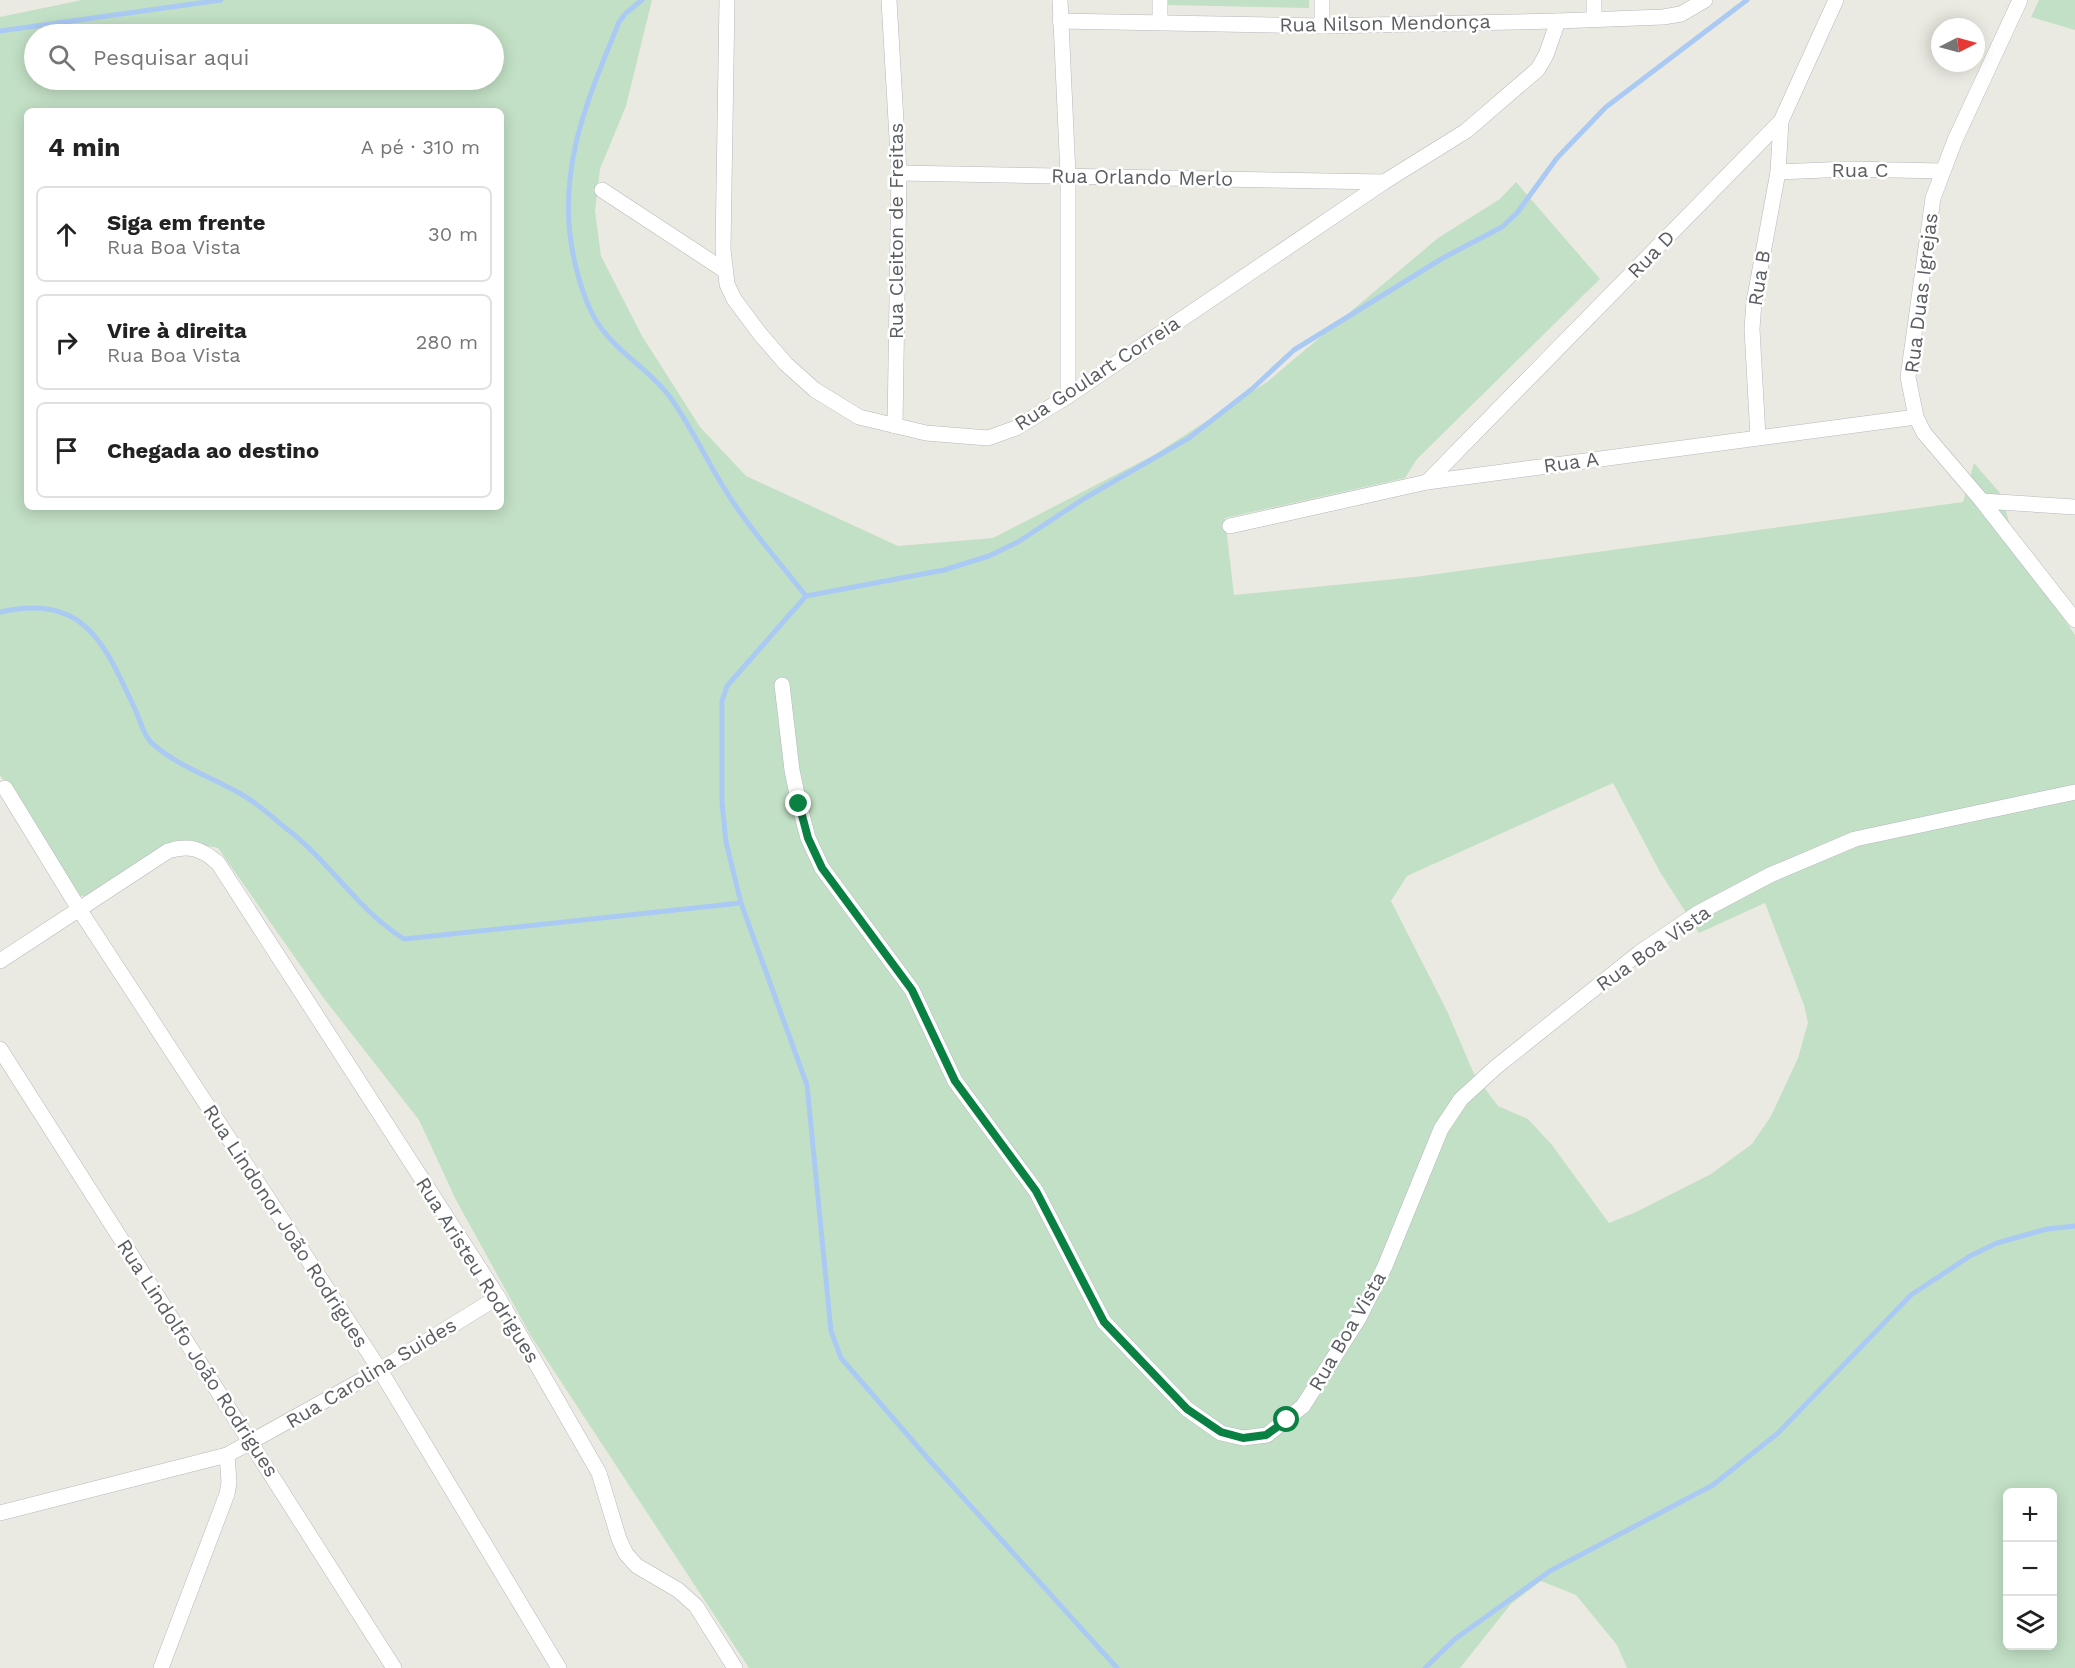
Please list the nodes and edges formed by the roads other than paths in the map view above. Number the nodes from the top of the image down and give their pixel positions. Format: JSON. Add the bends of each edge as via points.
{"nodes":[{"id":1,"x":727,"y":0,"type":"edge"},
{"id":2,"x":889,"y":0,"type":"edge"},
{"id":3,"x":1060,"y":0,"type":"edge"},
{"id":4,"x":1160,"y":0,"type":"edge"},
{"id":5,"x":1323,"y":0,"type":"edge"},
{"id":6,"x":1594,"y":0,"type":"edge"},
{"id":7,"x":1705,"y":0,"type":"edge"},
{"id":8,"x":1836,"y":0,"type":"edge"},
{"id":9,"x":2020,"y":0,"type":"edge"},
{"id":10,"x":1594,"y":18,"type":"junction"},
{"id":11,"x":1060,"y":21,"type":"junction"},
{"id":12,"x":1558,"y":21,"type":"junction"},
{"id":13,"x":1160,"y":22,"type":"junction"},
{"id":14,"x":1322,"y":26,"type":"junction"},
{"id":15,"x":1781,"y":121,"type":"junction"},
{"id":16,"x":1942,"y":171,"type":"junction"},
{"id":17,"x":1778,"y":172,"type":"junction"},
{"id":18,"x":899,"y":173,"type":"junction"},
{"id":19,"x":1068,"y":175,"type":"junction"},
{"id":20,"x":1384,"y":182,"type":"junction"},
{"id":21,"x":602,"y":190,"type":"dead end"},
{"id":22,"x":724,"y":270,"type":"junction"},
{"id":23,"x":1068,"y":396,"type":"junction"},
{"id":24,"x":1916,"y":417,"type":"junction"},
{"id":25,"x":895,"y":426,"type":"junction"},
{"id":26,"x":1758,"y":437,"type":"junction"},
{"id":27,"x":1427,"y":482,"type":"junction"},
{"id":28,"x":1982,"y":501,"type":"junction"},
{"id":29,"x":2075,"y":507,"type":"edge"},
{"id":30,"x":1230,"y":526,"type":"dead end"},
{"id":31,"x":2075,"y":620,"type":"edge"},
{"id":32,"x":782,"y":685,"type":"dead end"},
{"id":33,"x":5,"y":788,"type":"dead end"},
{"id":34,"x":2075,"y":792,"type":"edge"},
{"id":35,"x":79,"y":909,"type":"junction"},
{"id":36,"x":0,"y":961,"type":"edge"},
{"id":37,"x":0,"y":1049,"type":"edge"},
{"id":38,"x":498,"y":1297,"type":"junction"},
{"id":39,"x":380,"y":1370,"type":"junction"},
{"id":40,"x":252,"y":1442,"type":"junction"},
{"id":41,"x":226,"y":1455,"type":"junction"},
{"id":42,"x":0,"y":1513,"type":"edge"},
{"id":43,"x":161,"y":1668,"type":"edge"},
{"id":44,"x":394,"y":1668,"type":"edge"},
{"id":45,"x":560,"y":1668,"type":"edge"},
{"id":46,"x":734,"y":1668,"type":"edge"}],
"edges":[{"from":1,"to":22,"type":"street","name":"Rua Goulart Correia"},
{"from":2,"to":18,"type":"street","name":"Rua Cleiton de Freitas"},
{"from":3,"to":11,"type":"street"},
{"from":4,"to":13,"type":"street"},
{"from":5,"to":14,"type":"street"},
{"from":6,"to":10,"type":"street"},
{"from":7,"to":10,"type":"street","name":"Rua Nilson Mendonça","via":[[1681,14],[1663,17]]},
{"from":8,"to":15,"type":"street","name":"Rua D"},
{"from":9,"to":16,"type":"street","name":"Rua Duas Igrejas"},
{"from":10,"to":12,"type":"street","name":"Rua Nilson Mendonça"},
{"from":11,"to":13,"type":"street","name":"Rua Nilson Mendonça"},
{"from":11,"to":19,"type":"street"},
{"from":12,"to":14,"type":"street","name":"Rua Nilson Mendonça"},
{"from":12,"to":20,"type":"street","name":"Rua Goulart Correia","via":[[1546,55],[1531,76],[1466,131]]},
{"from":13,"to":14,"type":"street","name":"Rua Nilson Mendonça"},
{"from":15,"to":17,"type":"street","name":"Rua B"},
{"from":15,"to":27,"type":"street","name":"Rua D"},
{"from":16,"to":17,"type":"street","name":"Rua C"},
{"from":16,"to":24,"type":"street","name":"Rua Duas Igrejas","via":[[1929,221],[1910,353],[1908,377]]},
{"from":17,"to":26,"type":"street","name":"Rua B","via":[[1754,302]]},
{"from":18,"to":19,"type":"street","name":"Rua Orlando Merlo"},
{"from":18,"to":25,"type":"street","name":"Rua Cleiton de Freitas"},
{"from":19,"to":20,"type":"street","name":"Rua Orlando Merlo"},
{"from":19,"to":23,"type":"street"},
{"from":20,"to":23,"type":"street","name":"Rua Goulart Correia"},
{"from":21,"to":22,"type":"street"},
{"from":22,"to":25,"type":"street","name":"Rua Goulart Correia","via":[[734,299],[793,371],[838,406],[859,417]]},
{"from":23,"to":25,"type":"street","name":"Rua Goulart Correia","via":[[1016,428],[988,438]]},
{"from":24,"to":26,"type":"street","name":"Rua A"},
{"from":24,"to":28,"type":"street","name":"Rua Duas Igrejas","via":[[1939,452]]},
{"from":26,"to":27,"type":"street","name":"Rua A"},
{"from":27,"to":30,"type":"street","name":"Rua A"},
{"from":28,"to":29,"type":"street"},
{"from":28,"to":31,"type":"street","name":"Rua Duas Igrejas"},
{"from":32,"to":34,"type":"street","name":"Rua Boa Vista","via":[[799,804],[808,838],[822,868],[912,990],[955,1081],[1036,1191],[1104,1322],[1187,1409],[1221,1432],[1243,1438],[1266,1435],[1309,1396],[1385,1266],[1441,1129],[1461,1099],[1639,953],[1698,913],[1855,839]]},
{"from":33,"to":35,"type":"street","name":"Rua Lindonor João Rodrigues"},
{"from":35,"to":36,"type":"street"},
{"from":35,"to":38,"type":"street","name":"Rua Aristeu Rodrigues","via":[[168,851],[194,848],[218,863]]},
{"from":35,"to":39,"type":"street","name":"Rua Lindonor João Rodrigues"},
{"from":37,"to":40,"type":"street","name":"Rua Lindolfo João Rodrigues"},
{"from":38,"to":39,"type":"street","name":"Rua Carolina Suides"},
{"from":38,"to":46,"type":"street","name":"Rua Aristeu Rodrigues","via":[[599,1473],[626,1554],[636,1566],[678,1590],[696,1606]]},
{"from":39,"to":40,"type":"street","name":"Rua Carolina Suides"},
{"from":39,"to":45,"type":"street","name":"Rua Lindonor João Rodrigues"},
{"from":40,"to":41,"type":"street","name":"Rua Carolina Suides"},
{"from":40,"to":44,"type":"street","name":"Rua Lindolfo João Rodrigues"},
{"from":41,"to":42,"type":"street","name":"Rua Carolina Suides"},
{"from":41,"to":43,"type":"street","via":[[227,1494]]}]}
